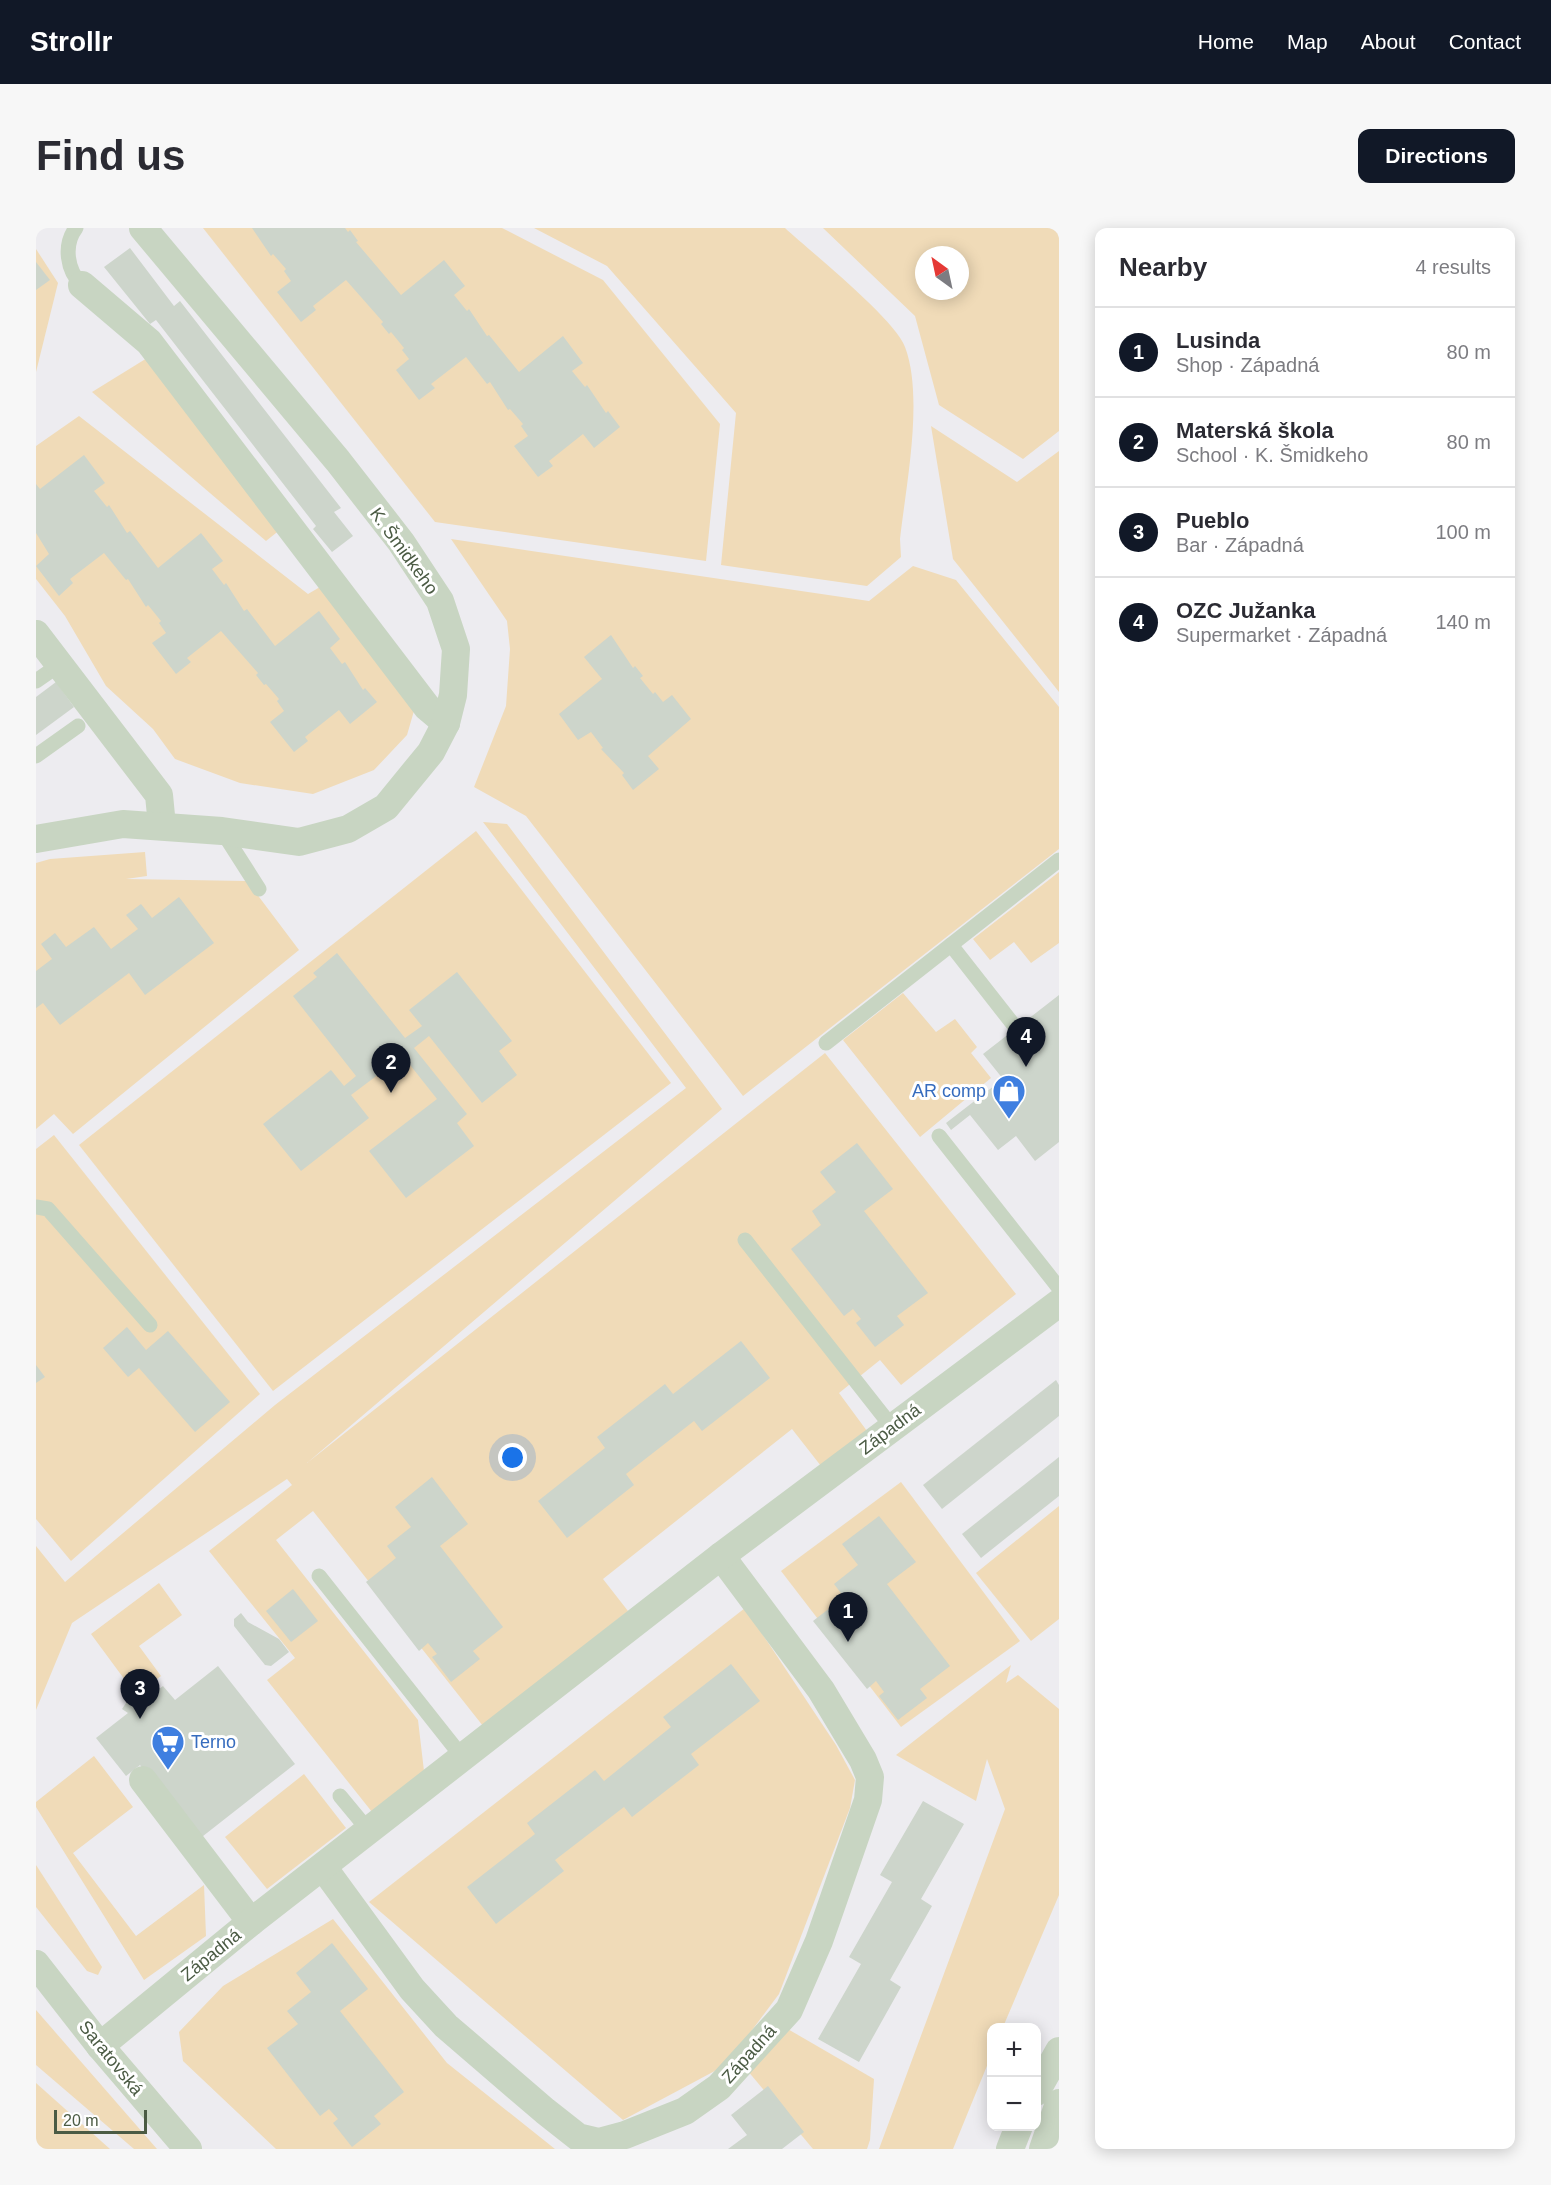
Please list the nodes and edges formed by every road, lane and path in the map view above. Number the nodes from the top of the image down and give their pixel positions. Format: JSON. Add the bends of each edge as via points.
{"nodes":[{"id":1,"x":143,"y":228,"type":"edge"},
{"id":2,"x":72,"y":229,"type":"edge"},
{"id":3,"x":82,"y":285,"type":"joint"},
{"id":4,"x":36,"y":634,"type":"edge"},
{"id":5,"x":59,"y":665,"type":"junction"},
{"id":6,"x":36,"y":681,"type":"edge"},
{"id":7,"x":446,"y":723,"type":"junction"},
{"id":8,"x":78,"y":726,"type":"dead end"},
{"id":9,"x":36,"y":756,"type":"edge"},
{"id":10,"x":162,"y":826,"type":"junction"},
{"id":11,"x":222,"y":831,"type":"junction"},
{"id":12,"x":36,"y":839,"type":"edge"},
{"id":13,"x":1059,"y":861,"type":"edge"},
{"id":14,"x":259,"y":889,"type":"dead end"},
{"id":15,"x":951,"y":945,"type":"junction"},
{"id":16,"x":1016,"y":1028,"type":"dead end"},
{"id":17,"x":826,"y":1043,"type":"dead end"},
{"id":18,"x":939,"y":1136,"type":"dead end"},
{"id":19,"x":36,"y":1207,"type":"edge"},
{"id":20,"x":745,"y":1239,"type":"dead end"},
{"id":21,"x":1059,"y":1288,"type":"edge"},
{"id":22,"x":1059,"y":1303,"type":"edge"},
{"id":23,"x":150,"y":1325,"type":"dead end"},
{"id":24,"x":892,"y":1427,"type":"junction"},
{"id":25,"x":721,"y":1556,"type":"junction"},
{"id":26,"x":319,"y":1576,"type":"dead end"},
{"id":27,"x":463,"y":1758,"type":"junction"},
{"id":28,"x":143,"y":1780,"type":"dead end"},
{"id":29,"x":340,"y":1796,"type":"dead end"},
{"id":30,"x":369,"y":1831,"type":"junction"},
{"id":31,"x":324,"y":1867,"type":"junction"},
{"id":32,"x":251,"y":1922,"type":"junction"},
{"id":33,"x":36,"y":1964,"type":"edge"},
{"id":34,"x":100,"y":2046,"type":"junction"},
{"id":35,"x":1059,"y":2051,"type":"edge"},
{"id":36,"x":1041,"y":2083,"type":"edge"},
{"id":37,"x":1059,"y":2103,"type":"edge"},
{"id":38,"x":1017,"y":2131,"type":"edge"},
{"id":39,"x":628,"y":2142,"type":"edge"},
{"id":40,"x":188,"y":2149,"type":"edge"},
{"id":41,"x":1010,"y":2149,"type":"edge"},
{"id":42,"x":1043,"y":2149,"type":"edge"}],
"edges":[{"from":1,"to":7,"type":"street","name":"K. Šmidkeho","via":[[338,461],[401,542],[440,601],[456,649],[453,695]]},
{"from":2,"to":3,"type":"lane","via":[[67,260]]},
{"from":3,"to":7,"type":"street","via":[[149,342],[427,707]]},
{"from":4,"to":5,"type":"street"},
{"from":5,"to":6,"type":"lane"},
{"from":5,"to":10,"type":"street","via":[[159,795]]},
{"from":7,"to":11,"type":"street","name":"K. Šmidkeho","via":[[431,752],[386,807],[348,829],[299,842]]},
{"from":8,"to":9,"type":"lane"},
{"from":10,"to":11,"type":"street","name":"K. Šmidkeho"},
{"from":10,"to":12,"type":"street","name":"K. Šmidkeho","via":[[123,824]]},
{"from":11,"to":14,"type":"lane"},
{"from":13,"to":15,"type":"lane"},
{"from":15,"to":16,"type":"lane"},
{"from":15,"to":17,"type":"lane"},
{"from":18,"to":21,"type":"lane"},
{"from":19,"to":23,"type":"lane","via":[[48,1209]]},
{"from":20,"to":24,"type":"lane"},
{"from":22,"to":24,"type":"street","name":"Západná"},
{"from":24,"to":25,"type":"street","name":"Západná"},
{"from":25,"to":27,"type":"street","name":"Západná"},
{"from":25,"to":39,"type":"street","name":"Západná","via":[[821,1690],[863,1760],[870,1778],[868,1800],[819,1941],[789,2010],[719,2087]]},
{"from":26,"to":27,"type":"lane"},
{"from":27,"to":30,"type":"street","name":"Západná"},
{"from":28,"to":32,"type":"street"},
{"from":29,"to":30,"type":"lane"},
{"from":30,"to":31,"type":"street","name":"Západná"},
{"from":31,"to":32,"type":"street","name":"Západná"},
{"from":31,"to":39,"type":"street","name":"Západná","via":[[412,1989],[446,2026],[578,2137]]},
{"from":32,"to":34,"type":"street","name":"Západná"},
{"from":33,"to":34,"type":"street","name":"Saratovská"},
{"from":34,"to":40,"type":"street","name":"Saratovská"},
{"from":35,"to":36,"type":"street"},
{"from":37,"to":42,"type":"street"},
{"from":38,"to":41,"type":"street"}]}
